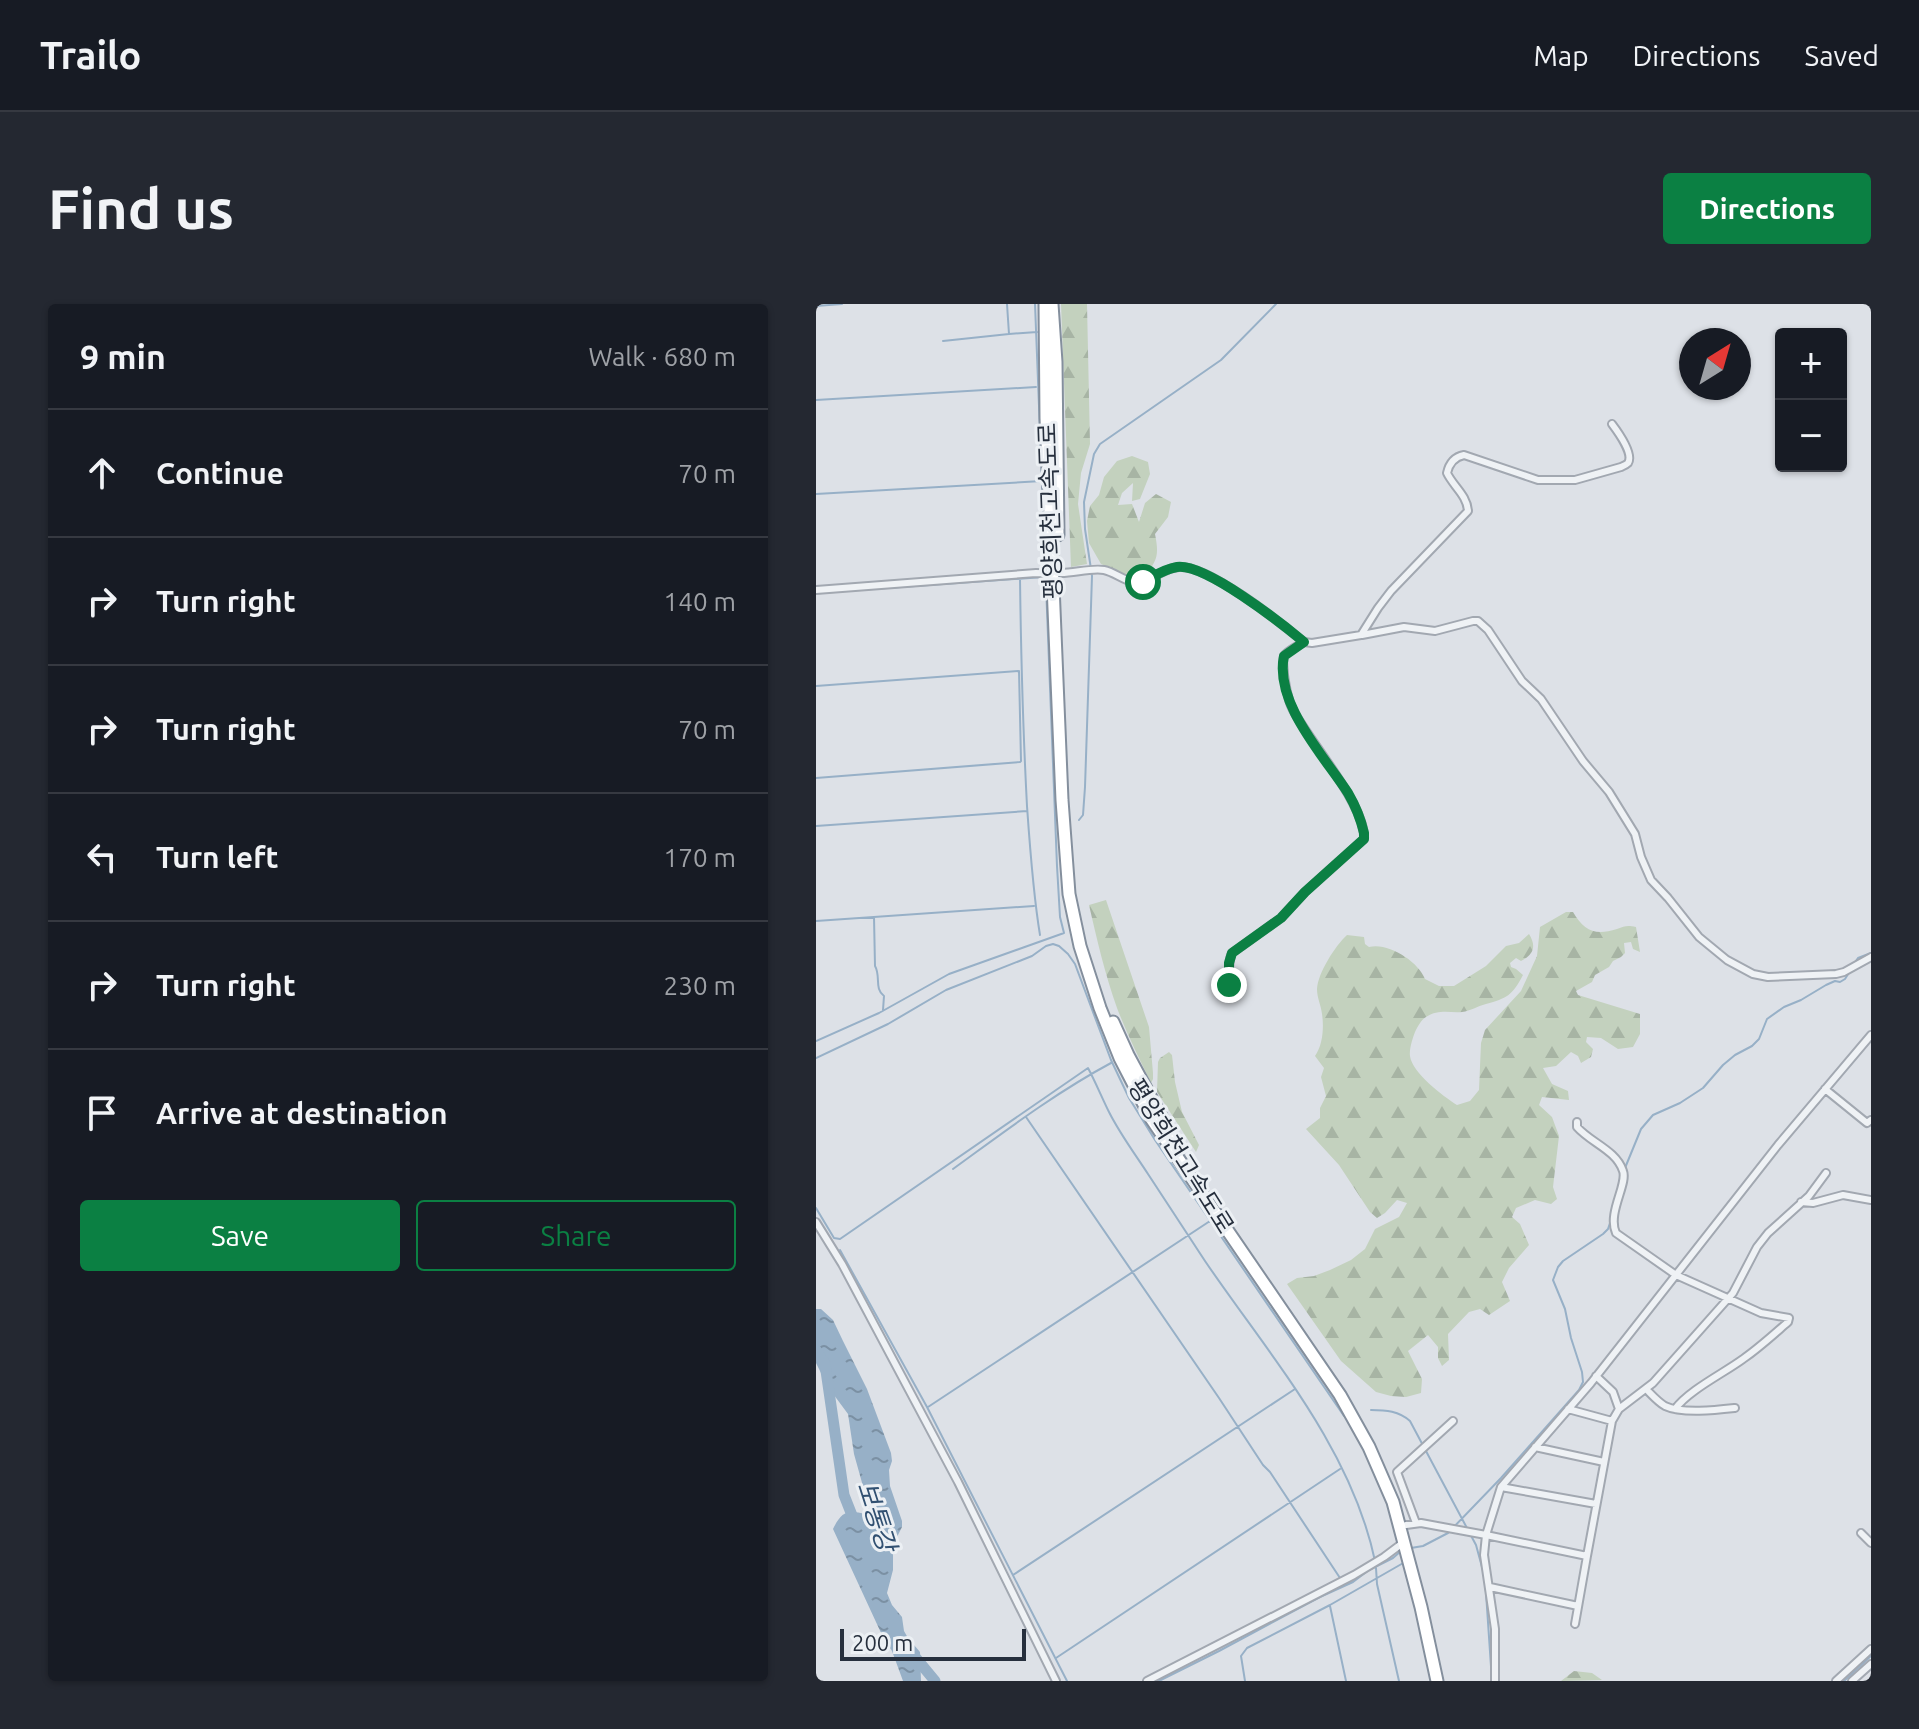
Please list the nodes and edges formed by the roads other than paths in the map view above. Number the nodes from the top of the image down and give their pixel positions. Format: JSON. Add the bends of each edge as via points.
{"nodes":[{"id":1,"x":1045,"y":304,"type":"edge"},
{"id":2,"x":1052,"y":304,"type":"edge"},
{"id":3,"x":1612,"y":424,"type":"dead end"},
{"id":4,"x":1056,"y":573,"type":"junction"},
{"id":5,"x":816,"y":590,"type":"edge"},
{"id":6,"x":1361,"y":635,"type":"junction"},
{"id":7,"x":1304,"y":642,"type":"junction"},
{"id":8,"x":1871,"y":957,"type":"edge"},
{"id":9,"x":1227,"y":990,"type":"dead end"},
{"id":10,"x":1871,"y":1035,"type":"edge"},
{"id":11,"x":1825,"y":1089,"type":"junction"},
{"id":12,"x":1871,"y":1120,"type":"edge"},
{"id":13,"x":1577,"y":1122,"type":"dead end"},
{"id":14,"x":1826,"y":1173,"type":"dead end"},
{"id":15,"x":1871,"y":1200,"type":"edge"},
{"id":16,"x":1801,"y":1202,"type":"junction"},
{"id":17,"x":816,"y":1222,"type":"edge"},
{"id":18,"x":1676,"y":1275,"type":"junction"},
{"id":19,"x":1727,"y":1299,"type":"junction"},
{"id":20,"x":1596,"y":1376,"type":"junction"},
{"id":21,"x":1646,"y":1389,"type":"junction"},
{"id":22,"x":1735,"y":1408,"type":"dead end"},
{"id":23,"x":1568,"y":1409,"type":"junction"},
{"id":24,"x":1619,"y":1409,"type":"junction"},
{"id":25,"x":1675,"y":1409,"type":"junction"},
{"id":26,"x":1453,"y":1421,"type":"dead end"},
{"id":27,"x":1612,"y":1421,"type":"junction"},
{"id":28,"x":1535,"y":1447,"type":"junction"},
{"id":29,"x":1604,"y":1462,"type":"junction"},
{"id":30,"x":1501,"y":1487,"type":"junction"},
{"id":31,"x":1596,"y":1504,"type":"junction"},
{"id":32,"x":1411,"y":1524,"type":"junction"},
{"id":33,"x":1861,"y":1533,"type":"dead end"},
{"id":34,"x":1486,"y":1535,"type":"junction"},
{"id":35,"x":1871,"y":1543,"type":"edge"},
{"id":36,"x":1408,"y":1547,"type":"junction"},
{"id":37,"x":1587,"y":1556,"type":"junction"},
{"id":38,"x":1490,"y":1587,"type":"junction"},
{"id":39,"x":1578,"y":1606,"type":"junction"},
{"id":40,"x":1575,"y":1624,"type":"dead end"},
{"id":41,"x":1871,"y":1649,"type":"edge"},
{"id":42,"x":1871,"y":1664,"type":"edge"},
{"id":43,"x":1056,"y":1681,"type":"edge"},
{"id":44,"x":1147,"y":1681,"type":"edge"},
{"id":45,"x":1437,"y":1681,"type":"edge"},
{"id":46,"x":1445,"y":1681,"type":"edge"},
{"id":47,"x":1495,"y":1681,"type":"edge"},
{"id":48,"x":1836,"y":1681,"type":"edge"},
{"id":49,"x":1852,"y":1681,"type":"edge"}],
"edges":[{"from":1,"to":4,"type":"highway","name":"평양희천고속도로"},
{"from":2,"to":4,"type":"highway","name":"평양희천고속도로"},
{"from":3,"to":6,"type":"street","via":[[1629,452],[1628,463],[1575,480],[1538,480],[1458,456],[1447,473],[1468,511],[1391,591]]},
{"from":4,"to":5,"type":"street"},
{"from":4,"to":7,"type":"street","via":[[1101,570],[1143,582],[1179,567],[1199,570]]},
{"from":4,"to":32,"type":"highway","name":"평양희천고속도로","via":[[1072,872],[1106,1005],[1168,1131],[1343,1388]]},
{"from":4,"to":36,"type":"highway","name":"평양희천고속도로","via":[[1069,894],[1100,1008],[1152,1120],[1347,1408],[1369,1447]]},
{"from":6,"to":7,"type":"street"},
{"from":6,"to":8,"type":"street","via":[[1404,627],[1435,631],[1473,621],[1482,624],[1609,792],[1635,834],[1651,880],[1699,937],[1740,968],[1768,977],[1836,974]]},
{"from":7,"to":9,"type":"street","via":[[1284,656],[1287,695],[1349,794],[1364,839],[1281,918],[1232,953]]},
{"from":10,"to":11,"type":"street"},
{"from":11,"to":12,"type":"street","via":[[1867,1123]]},
{"from":11,"to":18,"type":"street"},
{"from":13,"to":18,"type":"street","via":[[1590,1140],[1611,1152],[1624,1172],[1616,1233]]},
{"from":14,"to":16,"type":"street"},
{"from":15,"to":16,"type":"street","via":[[1843,1195]]},
{"from":16,"to":19,"type":"street","via":[[1757,1247]]},
{"from":17,"to":43,"type":"street","via":[[958,1482]]},
{"from":18,"to":19,"type":"street"},
{"from":18,"to":20,"type":"street"},
{"from":19,"to":21,"type":"street"},
{"from":19,"to":25,"type":"street","via":[[1789,1318],[1788,1322]]},
{"from":20,"to":23,"type":"street"},
{"from":20,"to":24,"type":"street","via":[[1613,1392]]},
{"from":21,"to":24,"type":"street"},
{"from":21,"to":25,"type":"street"},
{"from":22,"to":25,"type":"street"},
{"from":23,"to":27,"type":"street"},
{"from":23,"to":28,"type":"street"},
{"from":24,"to":27,"type":"street"},
{"from":26,"to":32,"type":"street","via":[[1397,1472]]},
{"from":27,"to":29,"type":"street"},
{"from":28,"to":29,"type":"street"},
{"from":28,"to":30,"type":"street"},
{"from":29,"to":31,"type":"street"},
{"from":30,"to":31,"type":"street"},
{"from":30,"to":34,"type":"street"},
{"from":31,"to":37,"type":"street"},
{"from":32,"to":34,"type":"street"},
{"from":32,"to":36,"type":"highway","name":"평양희천고속도로"},
{"from":33,"to":35,"type":"street"},
{"from":34,"to":37,"type":"street"},
{"from":34,"to":38,"type":"street"},
{"from":36,"to":44,"type":"street"},
{"from":36,"to":45,"type":"highway","name":"평양희천고속도로"},
{"from":36,"to":46,"type":"highway","name":"평양희천고속도로"},
{"from":37,"to":39,"type":"street"},
{"from":38,"to":39,"type":"street"},
{"from":38,"to":47,"type":"street"},
{"from":39,"to":40,"type":"street"},
{"from":41,"to":48,"type":"street"},
{"from":42,"to":49,"type":"street"}]}
